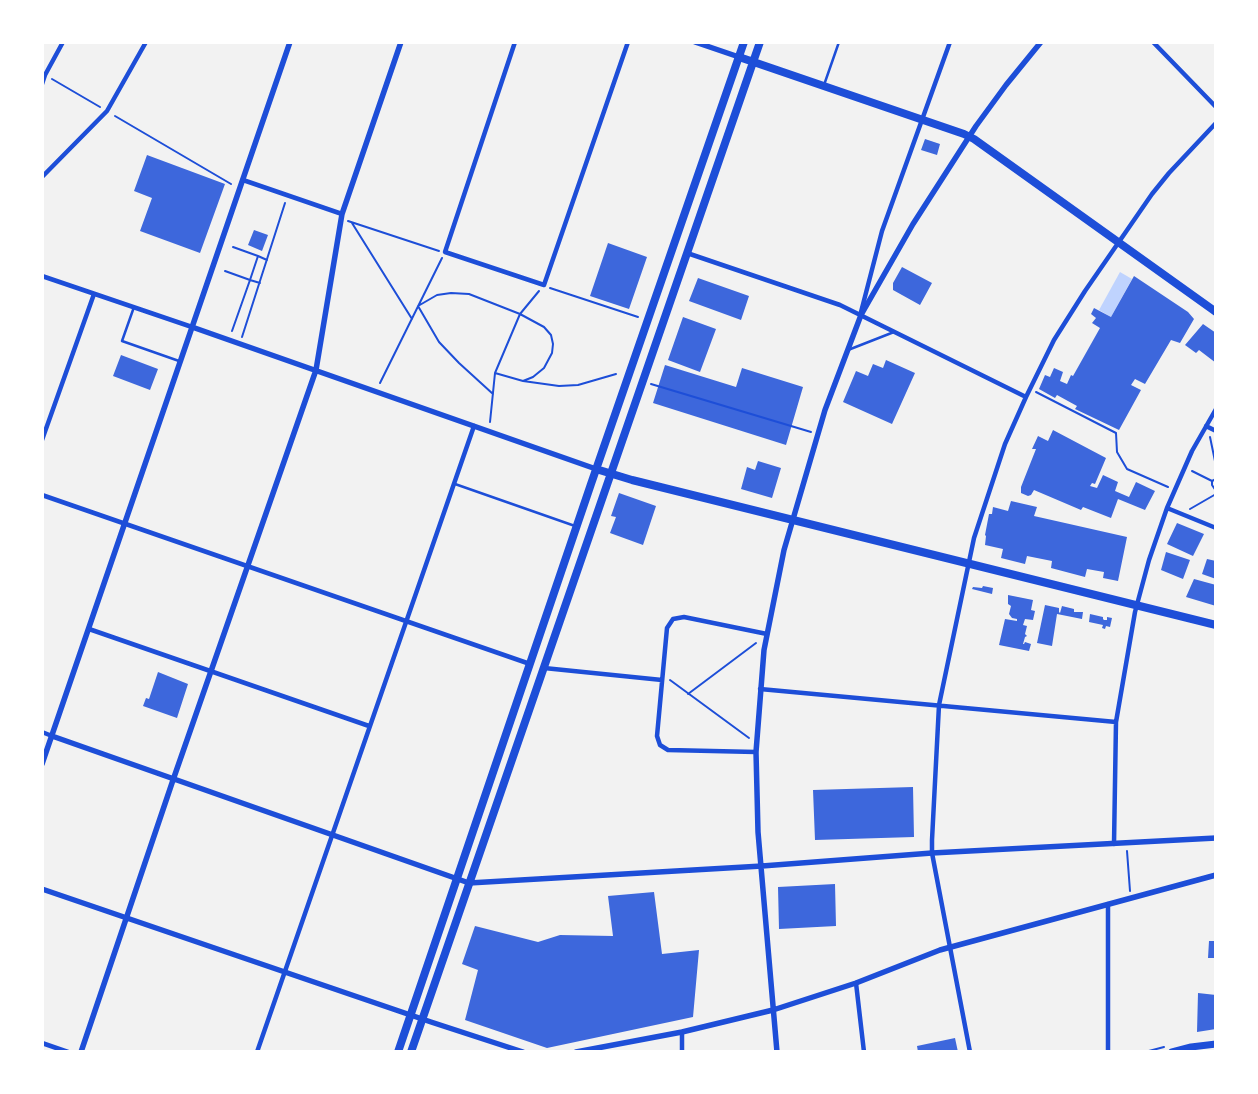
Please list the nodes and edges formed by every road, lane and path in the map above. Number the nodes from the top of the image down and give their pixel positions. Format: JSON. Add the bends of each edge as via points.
{"nodes":[{"id":1,"x":63,"y":42,"type":"edge"},
{"id":2,"x":146,"y":42,"type":"edge"},
{"id":3,"x":290,"y":42,"type":"edge"},
{"id":4,"x":401,"y":42,"type":"edge"},
{"id":5,"x":515,"y":42,"type":"edge"},
{"id":6,"x":628,"y":42,"type":"edge"},
{"id":7,"x":696,"y":42,"type":"edge"},
{"id":8,"x":744,"y":42,"type":"edge"},
{"id":9,"x":760,"y":42,"type":"edge"},
{"id":10,"x":838,"y":42,"type":"edge"},
{"id":11,"x":950,"y":42,"type":"edge"},
{"id":12,"x":1041,"y":42,"type":"edge"},
{"id":13,"x":1153,"y":42,"type":"edge"},
{"id":14,"x":739,"y":58,"type":"junction"},
{"id":15,"x":753,"y":62,"type":"junction"},
{"id":16,"x":45,"y":75,"type":"junction"},
{"id":17,"x":42,"y":84,"type":"edge"},
{"id":18,"x":824,"y":86,"type":"junction"},
{"id":19,"x":1216,"y":107,"type":"edge"},
{"id":20,"x":107,"y":111,"type":"junction"},
{"id":21,"x":922,"y":120,"type":"junction"},
{"id":22,"x":1216,"y":122,"type":"edge"},
{"id":23,"x":970,"y":137,"type":"junction"},
{"id":24,"x":42,"y":177,"type":"edge"},
{"id":25,"x":243,"y":180,"type":"junction"},
{"id":26,"x":240,"y":189,"type":"junction"},
{"id":27,"x":288,"y":195,"type":"junction"},
{"id":28,"x":344,"y":214,"type":"junction"},
{"id":29,"x":351,"y":222,"type":"junction"},
{"id":30,"x":1118,"y":242,"type":"junction"},
{"id":31,"x":233,"y":247,"type":"dead end"},
{"id":32,"x":445,"y":252,"type":"junction"},
{"id":33,"x":687,"y":253,"type":"junction"},
{"id":34,"x":258,"y":256,"type":"junction"},
{"id":35,"x":267,"y":260,"type":"junction"},
{"id":36,"x":225,"y":271,"type":"dead end"},
{"id":37,"x":42,"y":276,"type":"edge"},
{"id":38,"x":250,"y":280,"type":"junction"},
{"id":39,"x":260,"y":283,"type":"junction"},
{"id":40,"x":544,"y":285,"type":"junction"},
{"id":41,"x":94,"y":294,"type":"junction"},
{"id":42,"x":418,"y":306,"type":"junction"},
{"id":43,"x":134,"y":307,"type":"junction"},
{"id":44,"x":1216,"y":312,"type":"edge"},
{"id":45,"x":520,"y":314,"type":"junction"},
{"id":46,"x":861,"y":316,"type":"junction"},
{"id":47,"x":412,"y":318,"type":"junction"},
{"id":48,"x":648,"y":320,"type":"junction"},
{"id":49,"x":192,"y":327,"type":"junction"},
{"id":50,"x":232,"y":331,"type":"dead end"},
{"id":51,"x":894,"y":332,"type":"junction"},
{"id":52,"x":240,"y":344,"type":"junction"},
{"id":53,"x":847,"y":350,"type":"junction"},
{"id":54,"x":180,"y":361,"type":"junction"},
{"id":55,"x":316,"y":370,"type":"junction"},
{"id":56,"x":495,"y":373,"type":"junction"},
{"id":57,"x":616,"y":374,"type":"dead end"},
{"id":58,"x":523,"y":381,"type":"junction"},
{"id":59,"x":651,"y":384,"type":"dead end"},
{"id":60,"x":1030,"y":388,"type":"junction"},
{"id":61,"x":376,"y":391,"type":"junction"},
{"id":62,"x":493,"y":394,"type":"junction"},
{"id":63,"x":1026,"y":397,"type":"junction"},
{"id":64,"x":1216,"y":409,"type":"edge"},
{"id":65,"x":474,"y":426,"type":"junction"},
{"id":66,"x":1207,"y":426,"type":"junction"},
{"id":67,"x":489,"y":431,"type":"junction"},
{"id":68,"x":1216,"y":431,"type":"edge"},
{"id":69,"x":817,"y":434,"type":"junction"},
{"id":70,"x":42,"y":440,"type":"edge"},
{"id":71,"x":1216,"y":466,"type":"edge"},
{"id":72,"x":1185,"y":467,"type":"junction"},
{"id":73,"x":596,"y":469,"type":"junction"},
{"id":74,"x":611,"y":474,"type":"junction"},
{"id":75,"x":1216,"y":479,"type":"edge"},
{"id":76,"x":1212,"y":481,"type":"junction"},
{"id":77,"x":454,"y":483,"type":"junction"},
{"id":78,"x":1175,"y":490,"type":"junction"},
{"id":79,"x":1216,"y":492,"type":"edge"},
{"id":80,"x":42,"y":495,"type":"edge"},
{"id":81,"x":1167,"y":508,"type":"junction"},
{"id":82,"x":1182,"y":514,"type":"junction"},
{"id":83,"x":792,"y":520,"type":"junction"},
{"id":84,"x":125,"y":523,"type":"junction"},
{"id":85,"x":576,"y":527,"type":"junction"},
{"id":86,"x":1216,"y":528,"type":"edge"},
{"id":87,"x":967,"y":564,"type":"junction"},
{"id":88,"x":248,"y":566,"type":"junction"},
{"id":89,"x":1137,"y":606,"type":"junction"},
{"id":90,"x":406,"y":621,"type":"junction"},
{"id":91,"x":1216,"y":625,"type":"edge"},
{"id":92,"x":89,"y":629,"type":"junction"},
{"id":93,"x":767,"y":634,"type":"junction"},
{"id":94,"x":530,"y":664,"type":"junction"},
{"id":95,"x":544,"y":668,"type":"junction"},
{"id":96,"x":211,"y":672,"type":"junction"},
{"id":97,"x":663,"y":678,"type":"junction"},
{"id":98,"x":760,"y":689,"type":"junction"},
{"id":99,"x":688,"y":694,"type":"junction"},
{"id":100,"x":939,"y":706,"type":"junction"},
{"id":101,"x":1116,"y":722,"type":"junction"},
{"id":102,"x":369,"y":726,"type":"junction"},
{"id":103,"x":42,"y":732,"type":"edge"},
{"id":104,"x":52,"y":736,"type":"junction"},
{"id":105,"x":757,"y":744,"type":"junction"},
{"id":106,"x":756,"y":752,"type":"junction"},
{"id":107,"x":42,"y":764,"type":"edge"},
{"id":108,"x":174,"y":779,"type":"junction"},
{"id":109,"x":331,"y":834,"type":"junction"},
{"id":110,"x":1216,"y":838,"type":"edge"},
{"id":111,"x":1114,"y":844,"type":"junction"},
{"id":112,"x":1127,"y":844,"type":"junction"},
{"id":113,"x":932,"y":853,"type":"junction"},
{"id":114,"x":762,"y":866,"type":"junction"},
{"id":115,"x":1216,"y":875,"type":"edge"},
{"id":116,"x":457,"y":878,"type":"junction"},
{"id":117,"x":469,"y":883,"type":"junction"},
{"id":118,"x":42,"y":889,"type":"edge"},
{"id":119,"x":1130,"y":898,"type":"junction"},
{"id":120,"x":1108,"y":904,"type":"junction"},
{"id":121,"x":126,"y":918,"type":"junction"},
{"id":122,"x":950,"y":948,"type":"junction"},
{"id":123,"x":284,"y":972,"type":"junction"},
{"id":124,"x":856,"y":983,"type":"junction"},
{"id":125,"x":773,"y":1010,"type":"junction"},
{"id":126,"x":410,"y":1015,"type":"junction"},
{"id":127,"x":422,"y":1019,"type":"junction"},
{"id":128,"x":682,"y":1032,"type":"junction"},
{"id":129,"x":42,"y":1043,"type":"edge"},
{"id":130,"x":1216,"y":1044,"type":"edge"},
{"id":131,"x":68,"y":1052,"type":"edge"},
{"id":132,"x":81,"y":1052,"type":"edge"},
{"id":133,"x":257,"y":1052,"type":"edge"},
{"id":134,"x":398,"y":1052,"type":"edge"},
{"id":135,"x":411,"y":1052,"type":"edge"},
{"id":136,"x":523,"y":1052,"type":"edge"},
{"id":137,"x":576,"y":1052,"type":"edge"},
{"id":138,"x":682,"y":1052,"type":"edge"},
{"id":139,"x":777,"y":1052,"type":"edge"},
{"id":140,"x":864,"y":1052,"type":"edge"},
{"id":141,"x":970,"y":1052,"type":"edge"},
{"id":142,"x":1108,"y":1052,"type":"edge"},
{"id":143,"x":1172,"y":1052,"type":"edge"}],
"edges":[{"from":1,"to":16,"type":"street"},
{"from":2,"to":20,"type":"street"},
{"from":3,"to":25,"type":"street"},
{"from":4,"to":28,"type":"street"},
{"from":5,"to":32,"type":"street"},
{"from":6,"to":40,"type":"street"},
{"from":7,"to":14,"type":"street"},
{"from":8,"to":14,"type":"main road"},
{"from":9,"to":15,"type":"main road"},
{"from":10,"to":18,"type":"lane"},
{"from":11,"to":21,"type":"street"},
{"from":12,"to":23,"type":"street"},
{"from":13,"to":19,"type":"street"},
{"from":14,"to":15,"type":"main road"},
{"from":14,"to":48,"type":"main road"},
{"from":15,"to":18,"type":"main road"},
{"from":15,"to":33,"type":"main road"},
{"from":16,"to":17,"type":"street"},
{"from":16,"to":20,"type":"path"},
{"from":18,"to":21,"type":"main road"},
{"from":20,"to":24,"type":"street"},
{"from":20,"to":26,"type":"path"},
{"from":21,"to":23,"type":"main road"},
{"from":21,"to":46,"type":"street","via":[[882,231]]},
{"from":22,"to":30,"type":"street","via":[[1169,173]]},
{"from":23,"to":30,"type":"main road"},
{"from":23,"to":46,"type":"street","via":[[913,224]]},
{"from":25,"to":26,"type":"street"},
{"from":25,"to":27,"type":"street"},
{"from":26,"to":49,"type":"street"},
{"from":27,"to":28,"type":"street"},
{"from":27,"to":35,"type":"path"},
{"from":28,"to":29,"type":"path"},
{"from":28,"to":55,"type":"street"},
{"from":29,"to":32,"type":"path"},
{"from":29,"to":47,"type":"path"},
{"from":30,"to":44,"type":"main road"},
{"from":30,"to":60,"type":"street","via":[[1054,340]]},
{"from":31,"to":34,"type":"path"},
{"from":32,"to":40,"type":"street"},
{"from":32,"to":42,"type":"path"},
{"from":33,"to":46,"type":"street","via":[[833,303]]},
{"from":33,"to":74,"type":"main road"},
{"from":34,"to":35,"type":"path"},
{"from":34,"to":38,"type":"path"},
{"from":35,"to":39,"type":"path"},
{"from":36,"to":38,"type":"path"},
{"from":37,"to":41,"type":"street"},
{"from":38,"to":39,"type":"path"},
{"from":38,"to":50,"type":"path"},
{"from":39,"to":52,"type":"path"},
{"from":40,"to":45,"type":"path"},
{"from":40,"to":48,"type":"path"},
{"from":41,"to":43,"type":"street"},
{"from":41,"to":70,"type":"street"},
{"from":42,"to":45,"type":"path","via":[[437,295],[469,294]]},
{"from":42,"to":47,"type":"path"},
{"from":42,"to":62,"type":"path","via":[[439,342]]},
{"from":43,"to":49,"type":"street"},
{"from":43,"to":54,"type":"lane","via":[[122,341]]},
{"from":45,"to":56,"type":"path"},
{"from":45,"to":58,"type":"path","via":[[544,327],[553,344],[552,354],[544,368]]},
{"from":46,"to":51,"type":"street"},
{"from":46,"to":53,"type":"street"},
{"from":47,"to":61,"type":"path"},
{"from":48,"to":73,"type":"main road"},
{"from":49,"to":52,"type":"street"},
{"from":49,"to":54,"type":"street"},
{"from":51,"to":53,"type":"lane"},
{"from":51,"to":63,"type":"street"},
{"from":52,"to":55,"type":"street"},
{"from":53,"to":69,"type":"street"},
{"from":54,"to":84,"type":"street"},
{"from":55,"to":61,"type":"street"},
{"from":55,"to":88,"type":"street"},
{"from":56,"to":58,"type":"path"},
{"from":56,"to":62,"type":"path"},
{"from":57,"to":58,"type":"path","via":[[578,385]]},
{"from":59,"to":69,"type":"path"},
{"from":60,"to":63,"type":"street"},
{"from":60,"to":78,"type":"path","via":[[1116,433],[1116,452],[1127,469]]},
{"from":61,"to":65,"type":"street"},
{"from":62,"to":67,"type":"path"},
{"from":63,"to":87,"type":"street","via":[[1005,444]]},
{"from":64,"to":66,"type":"street"},
{"from":65,"to":67,"type":"street"},
{"from":65,"to":77,"type":"street"},
{"from":66,"to":68,"type":"street"},
{"from":66,"to":71,"type":"path"},
{"from":66,"to":72,"type":"street"},
{"from":67,"to":73,"type":"street"},
{"from":69,"to":83,"type":"street"},
{"from":72,"to":76,"type":"path"},
{"from":72,"to":78,"type":"street"},
{"from":73,"to":74,"type":"main road"},
{"from":73,"to":85,"type":"main road"},
{"from":74,"to":83,"type":"main road"},
{"from":74,"to":95,"type":"main road"},
{"from":75,"to":76,"type":"path"},
{"from":76,"to":79,"type":"path"},
{"from":77,"to":85,"type":"lane"},
{"from":77,"to":90,"type":"street"},
{"from":78,"to":81,"type":"street"},
{"from":79,"to":82,"type":"path"},
{"from":80,"to":84,"type":"street"},
{"from":81,"to":82,"type":"street"},
{"from":81,"to":89,"type":"street"},
{"from":82,"to":86,"type":"street"},
{"from":83,"to":87,"type":"main road"},
{"from":83,"to":93,"type":"street"},
{"from":84,"to":88,"type":"street"},
{"from":84,"to":92,"type":"street"},
{"from":85,"to":94,"type":"main road"},
{"from":87,"to":89,"type":"main road"},
{"from":87,"to":100,"type":"street"},
{"from":88,"to":90,"type":"street"},
{"from":88,"to":96,"type":"street"},
{"from":89,"to":91,"type":"main road"},
{"from":89,"to":101,"type":"street"},
{"from":90,"to":94,"type":"street"},
{"from":90,"to":102,"type":"street"},
{"from":92,"to":96,"type":"street"},
{"from":92,"to":104,"type":"street"},
{"from":93,"to":97,"type":"street","via":[[684,618],[673,619],[667,628]]},
{"from":93,"to":98,"type":"street"},
{"from":93,"to":99,"type":"path"},
{"from":94,"to":116,"type":"main road"},
{"from":95,"to":97,"type":"street"},
{"from":95,"to":117,"type":"main road"},
{"from":96,"to":102,"type":"street"},
{"from":96,"to":108,"type":"street"},
{"from":97,"to":99,"type":"path"},
{"from":97,"to":106,"type":"street","via":[[657,736],[662,747],[671,750]]},
{"from":98,"to":100,"type":"street"},
{"from":98,"to":105,"type":"street"},
{"from":99,"to":105,"type":"path"},
{"from":100,"to":101,"type":"street"},
{"from":100,"to":113,"type":"street"},
{"from":101,"to":111,"type":"street"},
{"from":102,"to":109,"type":"street"},
{"from":103,"to":104,"type":"street"},
{"from":104,"to":107,"type":"street"},
{"from":104,"to":108,"type":"street"},
{"from":105,"to":106,"type":"street"},
{"from":106,"to":114,"type":"street","via":[[756,803]]},
{"from":108,"to":109,"type":"street"},
{"from":108,"to":121,"type":"street"},
{"from":109,"to":116,"type":"street"},
{"from":109,"to":123,"type":"street"},
{"from":110,"to":112,"type":"street"},
{"from":111,"to":112,"type":"street"},
{"from":111,"to":113,"type":"street"},
{"from":112,"to":119,"type":"path"},
{"from":113,"to":114,"type":"street"},
{"from":113,"to":122,"type":"street"},
{"from":114,"to":117,"type":"street"},
{"from":114,"to":125,"type":"street"},
{"from":115,"to":119,"type":"street"},
{"from":116,"to":117,"type":"street"},
{"from":116,"to":126,"type":"main road"},
{"from":117,"to":127,"type":"main road"},
{"from":118,"to":121,"type":"street"},
{"from":119,"to":120,"type":"street"},
{"from":120,"to":122,"type":"street"},
{"from":120,"to":142,"type":"street"},
{"from":121,"to":123,"type":"street"},
{"from":121,"to":132,"type":"street"},
{"from":122,"to":124,"type":"street"},
{"from":122,"to":141,"type":"street"},
{"from":123,"to":126,"type":"street"},
{"from":123,"to":133,"type":"street"},
{"from":124,"to":125,"type":"street"},
{"from":124,"to":140,"type":"street"},
{"from":125,"to":128,"type":"street"},
{"from":125,"to":139,"type":"street"},
{"from":126,"to":127,"type":"street"},
{"from":126,"to":134,"type":"main road"},
{"from":127,"to":135,"type":"main road"},
{"from":127,"to":136,"type":"street"},
{"from":128,"to":137,"type":"street"},
{"from":128,"to":138,"type":"street"},
{"from":129,"to":131,"type":"street"},
{"from":130,"to":143,"type":"main road"}]}
